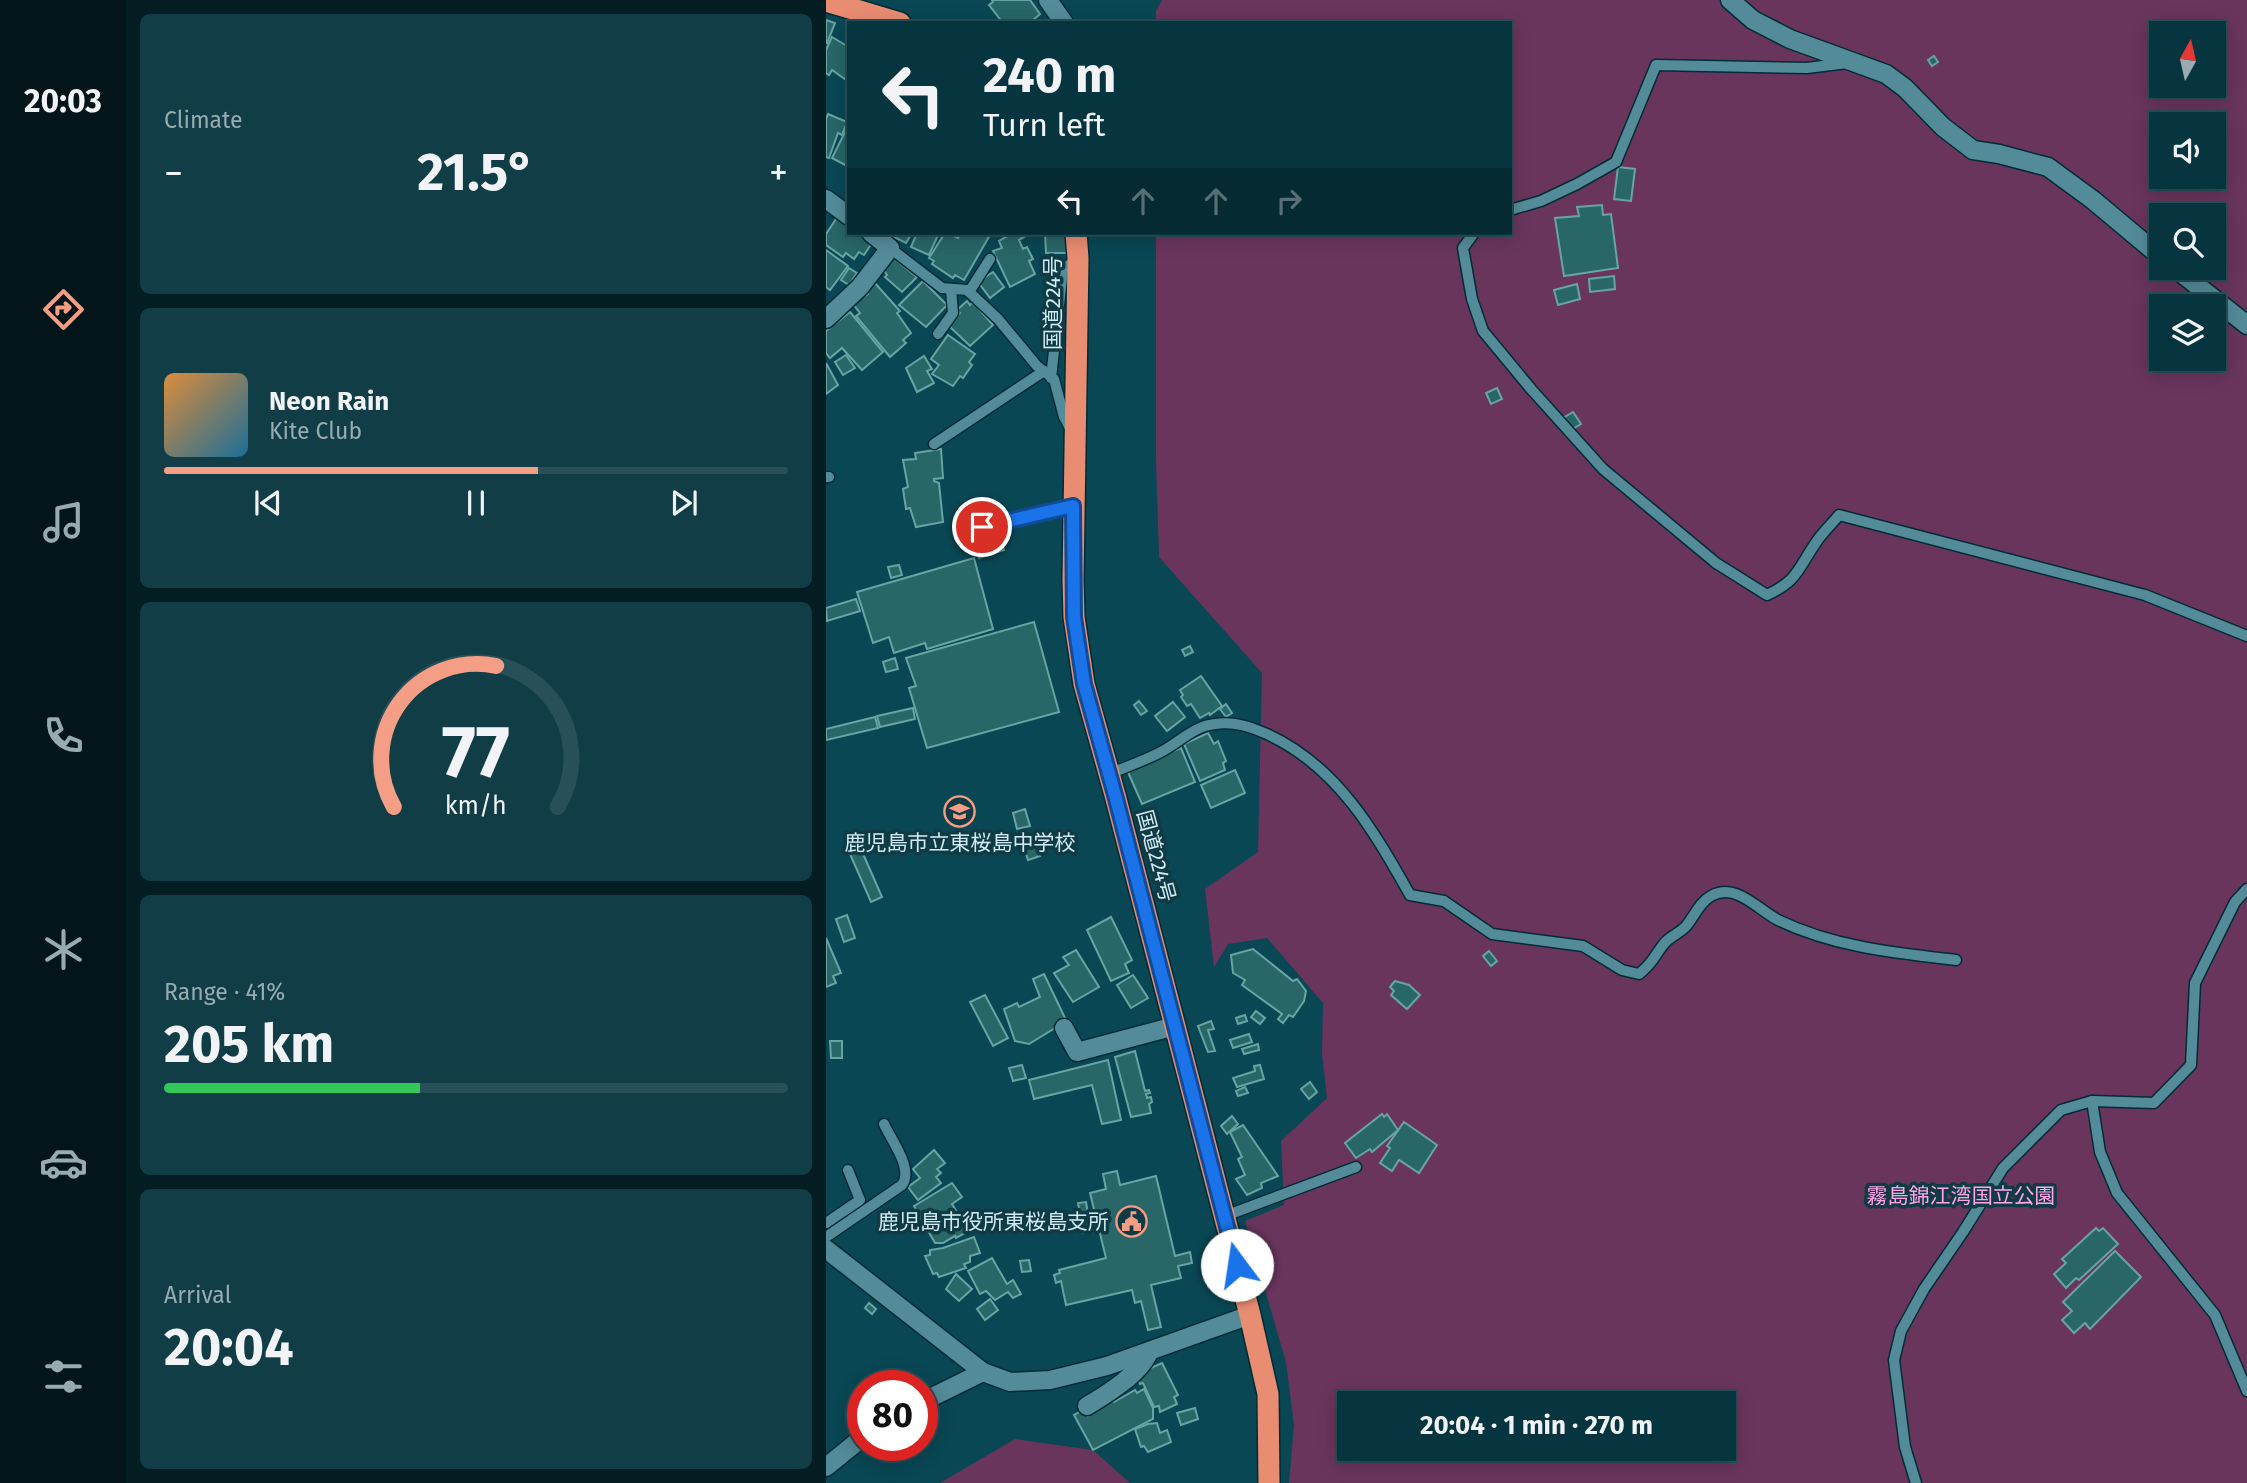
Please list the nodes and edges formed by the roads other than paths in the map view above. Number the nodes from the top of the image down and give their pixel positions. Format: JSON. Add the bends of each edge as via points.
{"nodes":[{"id":1,"x":1048,"y":0,"type":"edge"},
{"id":2,"x":1730,"y":0,"type":"edge"},
{"id":3,"x":826,"y":1,"type":"edge"},
{"id":4,"x":893,"y":21,"type":"edge"},
{"id":5,"x":1062,"y":21,"type":"edge"},
{"id":6,"x":1856,"y":62,"type":"junction"},
{"id":7,"x":826,"y":200,"type":"edge"},
{"id":8,"x":1512,"y":209,"type":"edge"},
{"id":9,"x":847,"y":215,"type":"edge"},
{"id":10,"x":874,"y":235,"type":"edge"},
{"id":11,"x":1076,"y":235,"type":"edge"},
{"id":12,"x":1473,"y":235,"type":"edge"},
{"id":13,"x":2149,"y":247,"type":"edge"},
{"id":14,"x":890,"y":248,"type":"junction"},
{"id":15,"x":1078,"y":258,"type":"junction"},
{"id":16,"x":990,"y":259,"type":"dead end"},
{"id":17,"x":2190,"y":280,"type":"edge"},
{"id":18,"x":951,"y":289,"type":"junction"},
{"id":19,"x":969,"y":292,"type":"junction"},
{"id":20,"x":826,"y":319,"type":"edge"},
{"id":21,"x":2247,"y":325,"type":"edge"},
{"id":22,"x":938,"y":334,"type":"dead end"},
{"id":23,"x":1047,"y":374,"type":"junction"},
{"id":24,"x":1076,"y":440,"type":"junction"},
{"id":25,"x":934,"y":444,"type":"dead end"},
{"id":26,"x":1073,"y":506,"type":"junction"},
{"id":27,"x":960,"y":532,"type":"dead end"},
{"id":28,"x":2247,"y":636,"type":"edge"},
{"id":29,"x":1109,"y":774,"type":"junction"},
{"id":30,"x":2247,"y":890,"type":"edge"},
{"id":31,"x":1956,"y":960,"type":"dead end"},
{"id":32,"x":1175,"y":1026,"type":"junction"},
{"id":33,"x":1065,"y":1028,"type":"dead end"},
{"id":34,"x":2092,"y":1101,"type":"junction"},
{"id":35,"x":884,"y":1124,"type":"dead end"},
{"id":36,"x":1356,"y":1167,"type":"dead end"},
{"id":37,"x":848,"y":1170,"type":"dead end"},
{"id":38,"x":1224,"y":1216,"type":"junction"},
{"id":39,"x":826,"y":1223,"type":"edge"},
{"id":40,"x":826,"y":1237,"type":"edge"},
{"id":41,"x":826,"y":1249,"type":"edge"},
{"id":42,"x":1250,"y":1315,"type":"junction"},
{"id":43,"x":1149,"y":1352,"type":"junction"},
{"id":44,"x":983,"y":1372,"type":"junction"},
{"id":45,"x":2247,"y":1391,"type":"edge"},
{"id":46,"x":938,"y":1394,"type":"edge"},
{"id":47,"x":1087,"y":1406,"type":"dead end"},
{"id":48,"x":847,"y":1450,"type":"edge"},
{"id":49,"x":826,"y":1467,"type":"edge"},
{"id":50,"x":1269,"y":1483,"type":"edge"},
{"id":51,"x":1916,"y":1483,"type":"edge"}],
"edges":[{"from":1,"to":5,"type":"street"},
{"from":2,"to":6,"type":"street","via":[[1754,20],[1790,39]]},
{"from":3,"to":4,"type":"highway"},
{"from":6,"to":8,"type":"lane","via":[[1807,68],[1656,65],[1615,162],[1553,195]]},
{"from":6,"to":13,"type":"street","via":[[1905,88],[1973,150],[2048,167]]},
{"from":7,"to":9,"type":"street"},
{"from":10,"to":14,"type":"street"},
{"from":11,"to":15,"type":"highway","name":"国道224号"},
{"from":12,"to":28,"type":"lane","via":[[1463,248],[1483,331],[1603,469],[1716,563],[1767,595],[1786,586],[1839,515],[2145,595]]},
{"from":14,"to":18,"type":"lane","via":[[942,288]]},
{"from":14,"to":20,"type":"street","via":[[860,287]]},
{"from":15,"to":23,"type":"lane","via":[[1063,269]]},
{"from":15,"to":24,"type":"highway","name":"国道224号"},
{"from":16,"to":19,"type":"lane"},
{"from":17,"to":21,"type":"street"},
{"from":18,"to":19,"type":"lane"},
{"from":18,"to":22,"type":"lane","via":[[953,313]]},
{"from":19,"to":23,"type":"lane"},
{"from":23,"to":24,"type":"lane","via":[[1054,379]]},
{"from":23,"to":25,"type":"lane"},
{"from":24,"to":26,"type":"highway","name":"国道224号"},
{"from":26,"to":27,"type":"lane"},
{"from":26,"to":29,"type":"highway","name":"国道224号","via":[[1074,617],[1084,684]]},
{"from":29,"to":31,"type":"lane","via":[[1160,752],[1190,732],[1213,724],[1240,723],[1278,739],[1346,793],[1376,834],[1410,895],[1444,901],[1492,934],[1583,946],[1622,970],[1639,974],[1652,964],[1663,944],[1686,927],[1698,907],[1710,897],[1729,892],[1776,919],[1835,941]]},
{"from":29,"to":32,"type":"highway","name":"国道224号"},
{"from":30,"to":34,"type":"lane","via":[[2235,902],[2194,984],[2191,1065],[2154,1102]]},
{"from":32,"to":33,"type":"street","via":[[1077,1052]]},
{"from":32,"to":38,"type":"highway","name":"国道224号"},
{"from":34,"to":45,"type":"lane","via":[[2100,1152],[2117,1193],[2216,1315]]},
{"from":34,"to":51,"type":"lane","via":[[2061,1110],[2003,1168],[1901,1331],[1894,1360],[1905,1447]]},
{"from":35,"to":40,"type":"lane","via":[[905,1168],[905,1181]]},
{"from":36,"to":38,"type":"lane"},
{"from":37,"to":39,"type":"lane","via":[[860,1200]]},
{"from":38,"to":42,"type":"highway","name":"国道224号"},
{"from":41,"to":44,"type":"street"},
{"from":42,"to":43,"type":"street"},
{"from":42,"to":50,"type":"highway","name":"国道224号","via":[[1268,1394]]},
{"from":43,"to":44,"type":"street","via":[[1050,1380],[1010,1382]]},
{"from":43,"to":47,"type":"street","via":[[1110,1392]]},
{"from":44,"to":46,"type":"street"},
{"from":48,"to":49,"type":"street"}]}
